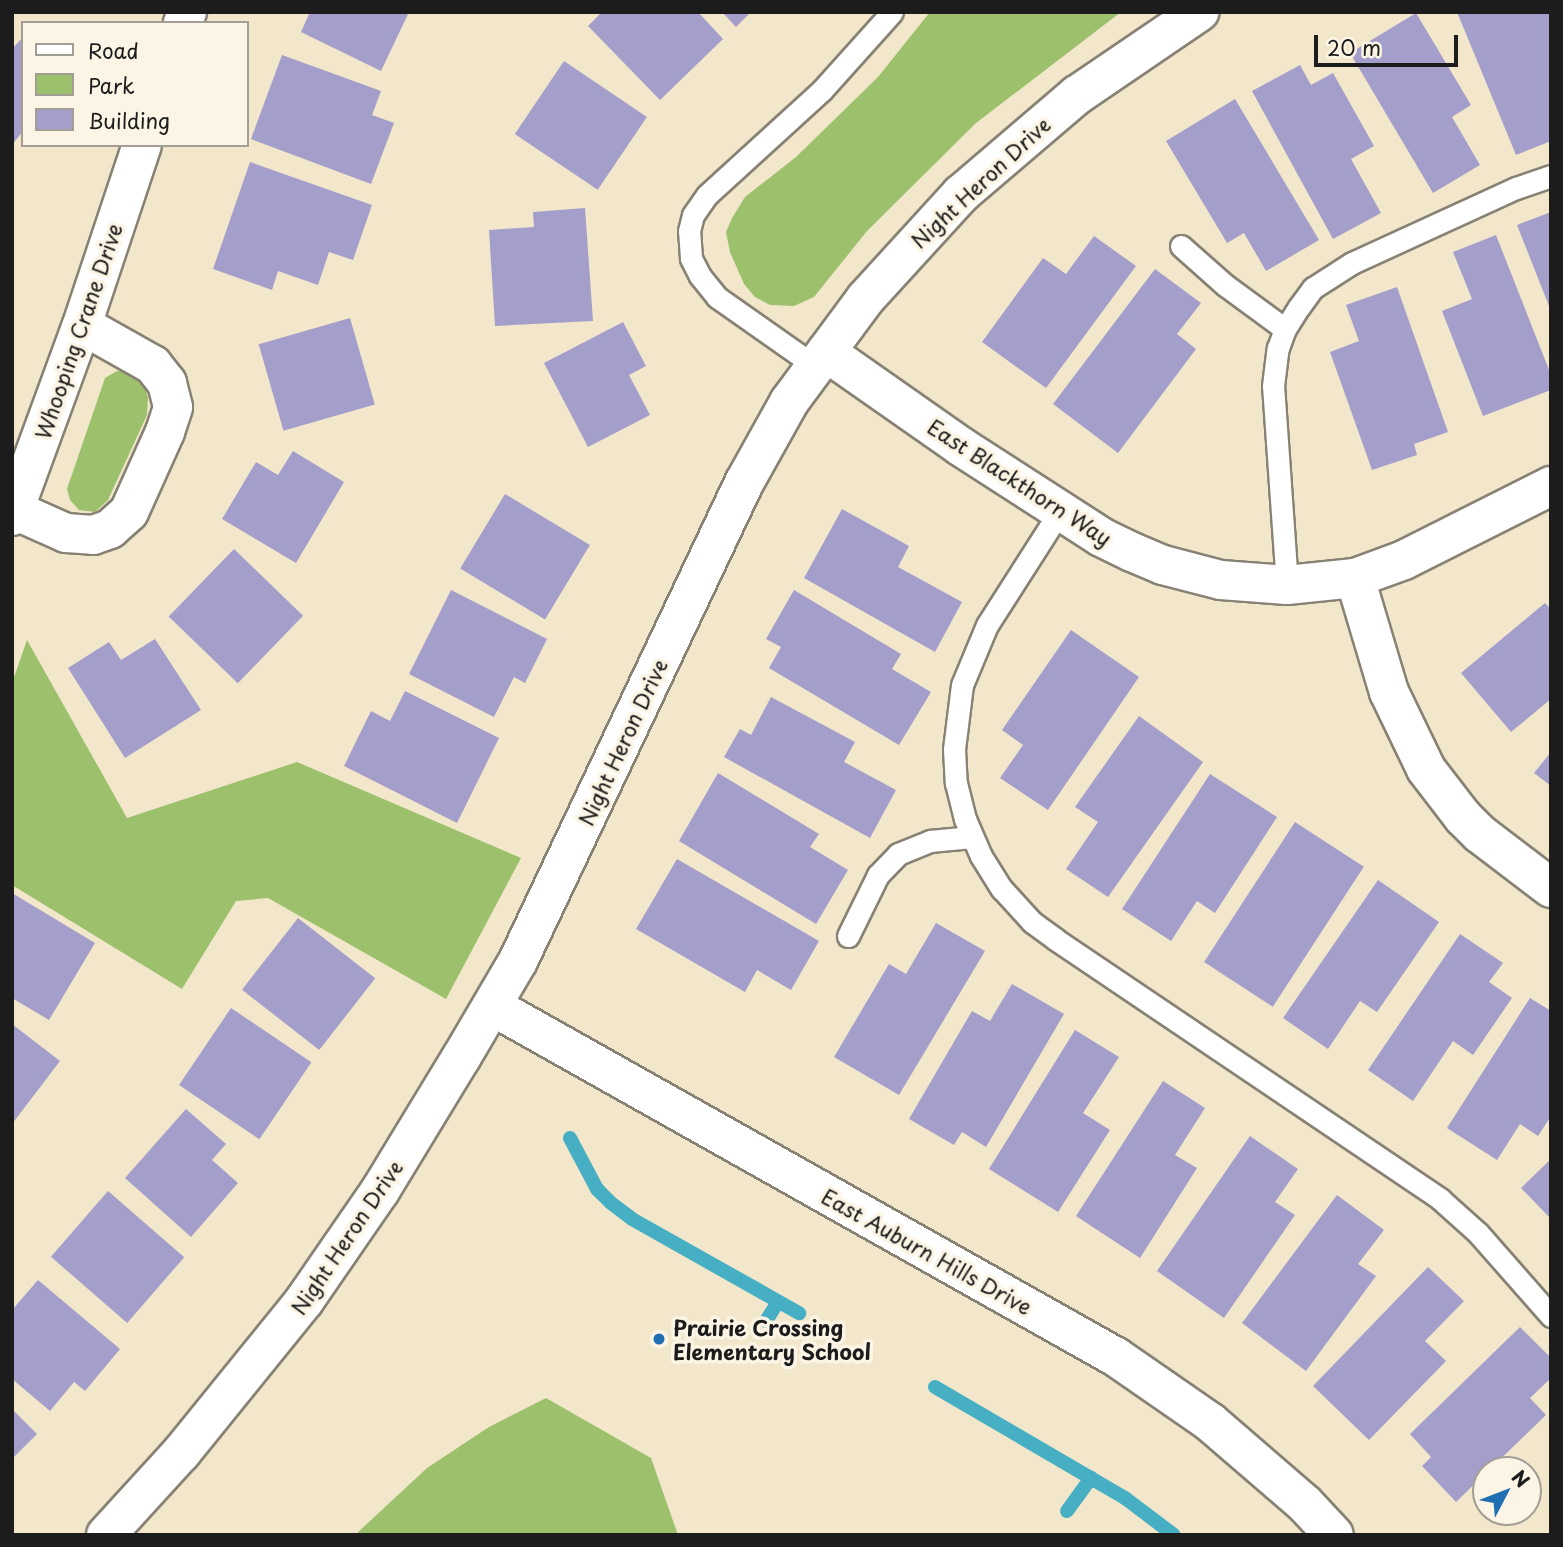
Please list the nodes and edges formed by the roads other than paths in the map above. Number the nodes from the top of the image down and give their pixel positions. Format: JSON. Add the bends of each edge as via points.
{"nodes":[{"id":1,"x":892,"y":12,"type":"edge"},
{"id":2,"x":1199,"y":12,"type":"edge"},
{"id":3,"x":141,"y":147,"type":"edge"},
{"id":4,"x":1551,"y":176,"type":"edge"},
{"id":5,"x":1181,"y":246,"type":"dead end"},
{"id":6,"x":82,"y":325,"type":"junction"},
{"id":7,"x":1285,"y":329,"type":"junction"},
{"id":8,"x":820,"y":359,"type":"junction"},
{"id":9,"x":1551,"y":486,"type":"edge"},
{"id":10,"x":1060,"y":511,"type":"junction"},
{"id":11,"x":13,"y":512,"type":"edge"},
{"id":12,"x":1355,"y":578,"type":"junction"},
{"id":13,"x":1287,"y":584,"type":"junction"},
{"id":14,"x":972,"y":836,"type":"junction"},
{"id":15,"x":1551,"y":888,"type":"edge"},
{"id":16,"x":848,"y":936,"type":"dead end"},
{"id":17,"x":492,"y":1006,"type":"junction"},
{"id":18,"x":1551,"y":1316,"type":"edge"},
{"id":19,"x":107,"y":1535,"type":"edge"},
{"id":20,"x":1335,"y":1535,"type":"edge"}],
"edges":[{"from":1,"to":8,"type":"lane","via":[[823,89],[707,195],[693,215],[689,231],[691,258],[716,297]]},
{"from":2,"to":8,"type":"street","name":"Night Heron Drive","via":[[1077,95],[961,194],[897,261]]},
{"from":3,"to":6,"type":"street","name":"Whooping Crane Drive"},
{"from":4,"to":7,"type":"lane","via":[[1331,275],[1313,288]]},
{"from":5,"to":7,"type":"lane"},
{"from":6,"to":11,"type":"street","name":"Whooping Crane Drive"},
{"from":6,"to":11,"type":"street","via":[[153,365],[167,383],[173,407],[166,432],[129,512],[110,528],[93,535],[66,533]]},
{"from":7,"to":13,"type":"lane","via":[[1273,386]]},
{"from":8,"to":10,"type":"street","name":"East Blackthorn Way"},
{"from":8,"to":17,"type":"street","name":"Night Heron Drive","via":[[789,402],[744,482]]},
{"from":9,"to":12,"type":"street","name":"East Blackthorn Way","via":[[1404,560]]},
{"from":10,"to":13,"type":"street","name":"East Blackthorn Way","via":[[1101,537],[1163,565],[1221,580]]},
{"from":10,"to":14,"type":"lane","via":[[987,625],[962,685],[955,767]]},
{"from":12,"to":13,"type":"street","name":"East Blackthorn Way"},
{"from":12,"to":15,"type":"street","via":[[1389,692],[1426,769],[1480,834]]},
{"from":14,"to":16,"type":"lane","via":[[930,841],[898,854],[878,875]]},
{"from":14,"to":18,"type":"lane","via":[[1002,889],[1032,922],[1440,1199],[1478,1233]]},
{"from":17,"to":19,"type":"street","name":"Night Heron Drive","via":[[380,1191],[304,1301],[181,1453]]},
{"from":17,"to":20,"type":"street","name":"East Auburn Hills Drive","via":[[1116,1357],[1220,1431]]}]}
